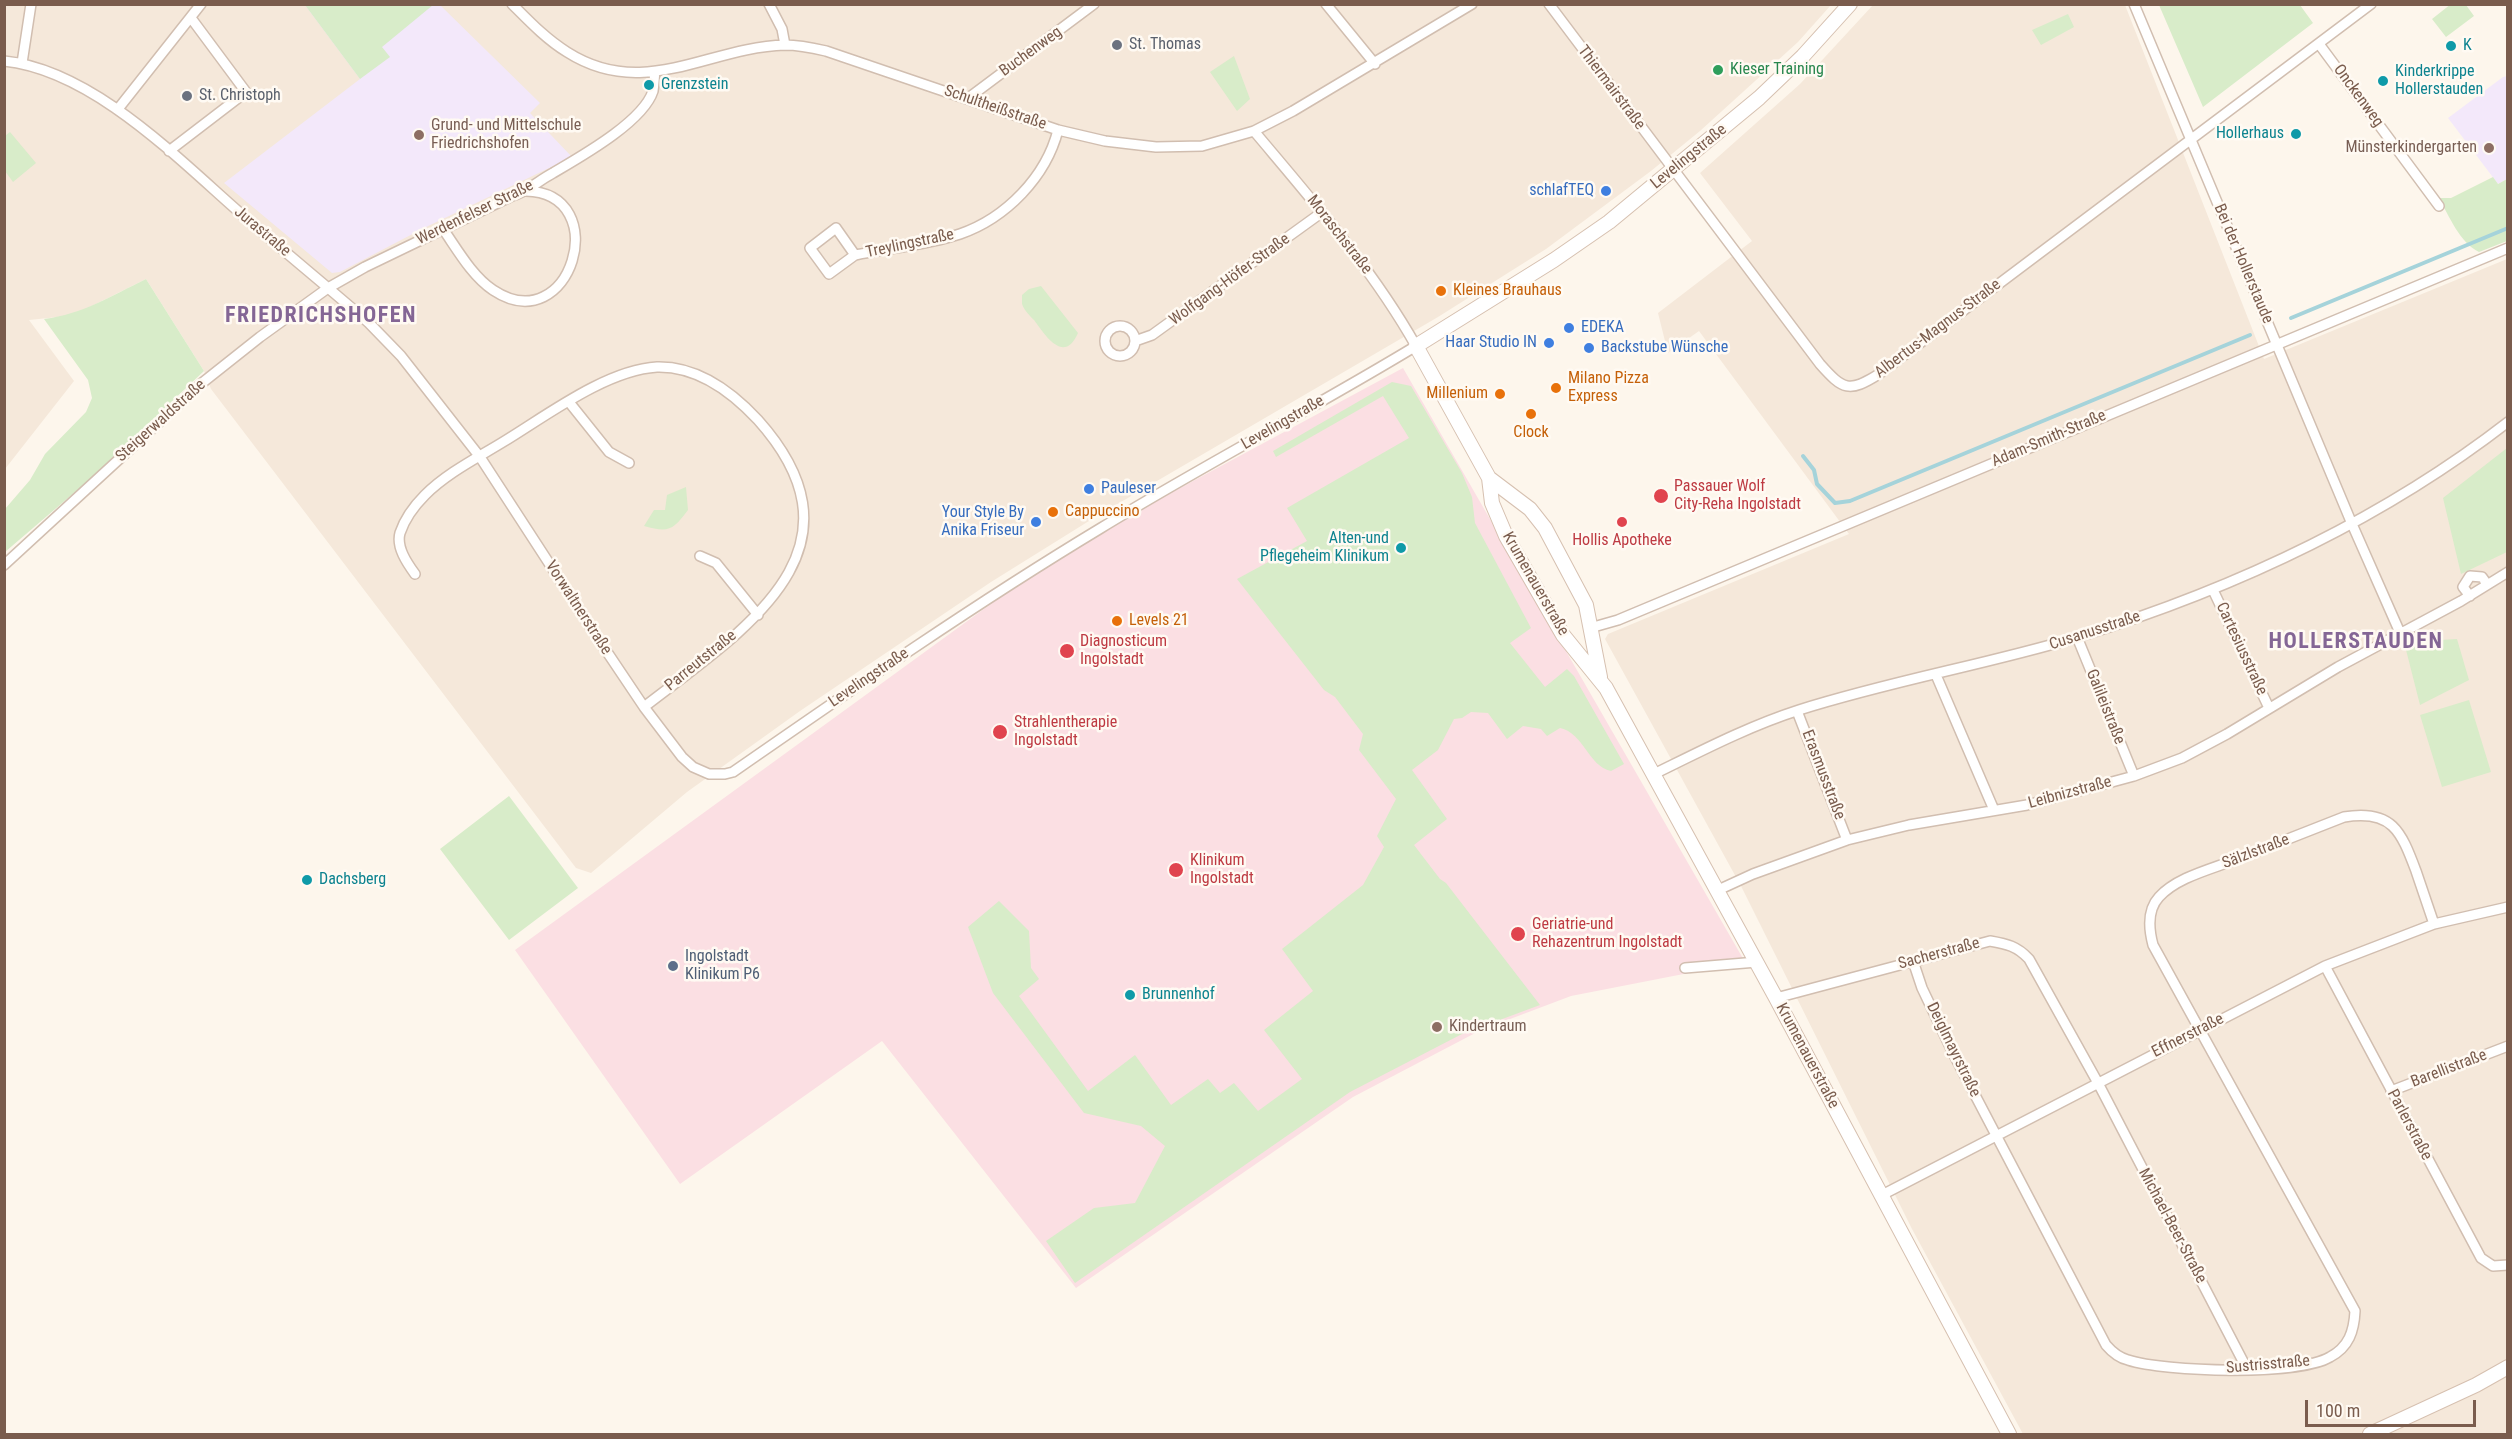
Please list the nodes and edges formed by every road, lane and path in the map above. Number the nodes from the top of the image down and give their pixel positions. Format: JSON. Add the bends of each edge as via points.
{"nodes":[{"id":1,"x":31,"y":4,"type":"edge"},
{"id":2,"x":201,"y":4,"type":"edge"},
{"id":3,"x":512,"y":4,"type":"edge"},
{"id":4,"x":769,"y":4,"type":"edge"},
{"id":5,"x":1326,"y":4,"type":"edge"},
{"id":6,"x":1472,"y":4,"type":"edge"},
{"id":7,"x":1549,"y":4,"type":"edge"},
{"id":8,"x":1850,"y":4,"type":"edge"},
{"id":9,"x":2134,"y":4,"type":"edge"},
{"id":10,"x":2371,"y":4,"type":"edge"},
{"id":11,"x":1091,"y":6,"type":"edge"},
{"id":12,"x":190,"y":18,"type":"junction"},
{"id":13,"x":2319,"y":44,"type":"junction"},
{"id":14,"x":785,"y":45,"type":"junction"},
{"id":15,"x":4,"y":61,"type":"edge"},
{"id":16,"x":22,"y":63,"type":"junction"},
{"id":17,"x":1375,"y":64,"type":"junction"},
{"id":18,"x":655,"y":72,"type":"junction"},
{"id":19,"x":967,"y":99,"type":"junction"},
{"id":20,"x":118,"y":109,"type":"junction"},
{"id":21,"x":1058,"y":130,"type":"junction"},
{"id":22,"x":1254,"y":130,"type":"junction"},
{"id":23,"x":2190,"y":139,"type":"junction"},
{"id":24,"x":169,"y":151,"type":"junction"},
{"id":25,"x":1674,"y":170,"type":"junction"},
{"id":26,"x":526,"y":191,"type":"junction"},
{"id":27,"x":2439,"y":206,"type":"dead end"},
{"id":28,"x":1321,"y":213,"type":"junction"},
{"id":29,"x":443,"y":229,"type":"junction"},
{"id":30,"x":2508,"y":248,"type":"edge"},
{"id":31,"x":855,"y":255,"type":"junction"},
{"id":32,"x":328,"y":288,"type":"junction"},
{"id":33,"x":1135,"y":341,"type":"dead end"},
{"id":34,"x":2276,"y":345,"type":"junction"},
{"id":35,"x":1416,"y":346,"type":"junction"},
{"id":36,"x":569,"y":402,"type":"junction"},
{"id":37,"x":2508,"y":422,"type":"edge"},
{"id":38,"x":480,"y":457,"type":"junction"},
{"id":39,"x":629,"y":463,"type":"dead end"},
{"id":40,"x":1489,"y":478,"type":"junction"},
{"id":41,"x":1522,"y":503,"type":"junction"},
{"id":42,"x":1499,"y":519,"type":"junction"},
{"id":43,"x":2352,"y":524,"type":"junction"},
{"id":44,"x":700,"y":556,"type":"dead end"},
{"id":45,"x":4,"y":566,"type":"edge"},
{"id":46,"x":2508,"y":572,"type":"edge"},
{"id":47,"x":415,"y":574,"type":"dead end"},
{"id":48,"x":2487,"y":584,"type":"junction"},
{"id":49,"x":2213,"y":590,"type":"junction"},
{"id":50,"x":2470,"y":596,"type":"junction"},
{"id":51,"x":758,"y":615,"type":"junction"},
{"id":52,"x":1590,"y":628,"type":"junction"},
{"id":53,"x":2401,"y":634,"type":"junction"},
{"id":54,"x":1563,"y":635,"type":"junction"},
{"id":55,"x":2077,"y":637,"type":"junction"},
{"id":56,"x":1936,"y":675,"type":"junction"},
{"id":57,"x":1601,"y":679,"type":"junction"},
{"id":58,"x":644,"y":707,"type":"junction"},
{"id":59,"x":2269,"y":708,"type":"junction"},
{"id":60,"x":1797,"y":711,"type":"junction"},
{"id":61,"x":682,"y":757,"type":"joint"},
{"id":62,"x":1654,"y":774,"type":"junction"},
{"id":63,"x":2134,"y":776,"type":"junction"},
{"id":64,"x":1994,"y":810,"type":"junction"},
{"id":65,"x":1847,"y":840,"type":"junction"},
{"id":66,"x":1716,"y":891,"type":"junction"},
{"id":67,"x":2508,"y":907,"type":"edge"},
{"id":68,"x":2434,"y":924,"type":"junction"},
{"id":69,"x":1913,"y":961,"type":"junction"},
{"id":70,"x":1757,"y":962,"type":"junction"},
{"id":71,"x":2325,"y":966,"type":"junction"},
{"id":72,"x":1684,"y":968,"type":"dead end"},
{"id":73,"x":1776,"y":998,"type":"junction"},
{"id":74,"x":2201,"y":1029,"type":"junction"},
{"id":75,"x":2508,"y":1046,"type":"edge"},
{"id":76,"x":2098,"y":1083,"type":"junction"},
{"id":77,"x":2391,"y":1091,"type":"junction"},
{"id":78,"x":1996,"y":1137,"type":"junction"},
{"id":79,"x":1880,"y":1196,"type":"junction"},
{"id":80,"x":2508,"y":1265,"type":"edge"},
{"id":81,"x":2508,"y":1367,"type":"edge"},
{"id":82,"x":2247,"y":1370,"type":"junction"},
{"id":83,"x":2009,"y":1434,"type":"edge"},
{"id":84,"x":2370,"y":1434,"type":"edge"}],
"edges":[{"from":1,"to":16,"type":"street"},
{"from":2,"to":12,"type":"street"},
{"from":3,"to":18,"type":"street","name":"Schultheißstraße","via":[[568,53],[615,71]]},
{"from":4,"to":14,"type":"street","via":[[782,28]]},
{"from":5,"to":17,"type":"street"},
{"from":6,"to":17,"type":"street","name":"Schultheißstraße"},
{"from":7,"to":25,"type":"street","name":"Thiermairstraße"},
{"from":8,"to":25,"type":"street","name":"Levelingstraße","via":[[1788,71]]},
{"from":9,"to":23,"type":"street","name":"Bei der Hollerstaude"},
{"from":10,"to":13,"type":"street"},
{"from":11,"to":19,"type":"street","name":"Buchenweg"},
{"from":12,"to":20,"type":"street"},
{"from":12,"to":24,"type":"street","via":[[246,92]]},
{"from":13,"to":23,"type":"street"},
{"from":13,"to":27,"type":"street","name":"Onckenweg"},
{"from":14,"to":18,"type":"street","name":"Schultheißstraße"},
{"from":14,"to":19,"type":"street","name":"Schultheißstraße","via":[[826,51]]},
{"from":15,"to":16,"type":"street","name":"Jurastraße"},
{"from":16,"to":20,"type":"street","name":"Jurastraße","via":[[61,76]]},
{"from":17,"to":22,"type":"street","name":"Schultheißstraße"},
{"from":18,"to":26,"type":"street","name":"Werdenfelser Straße","via":[[652,92],[635,114],[594,149]]},
{"from":19,"to":21,"type":"street","name":"Schultheißstraße"},
{"from":20,"to":24,"type":"street","name":"Jurastraße"},
{"from":21,"to":22,"type":"street","name":"Schultheißstraße","via":[[1156,147],[1202,146]]},
{"from":21,"to":31,"type":"street","name":"Treylingstraße","via":[[1052,151],[1036,178],[992,218],[939,240]]},
{"from":22,"to":28,"type":"street","name":"Moraschstraße"},
{"from":23,"to":25,"type":"street","name":"Albertus-Magnus-Straße","via":[[1879,374],[1861,386],[1849,387],[1834,380],[1820,364]]},
{"from":23,"to":34,"type":"street","name":"Bei der Hollerstaude"},
{"from":24,"to":32,"type":"street","name":"Jurastraße"},
{"from":25,"to":35,"type":"street","name":"Levelingstraße","via":[[1554,260]]},
{"from":26,"to":29,"type":"street","name":"Werdenfelser Straße"},
{"from":26,"to":29,"type":"street","via":[[554,197],[572,225],[572,268],[550,292],[527,300],[497,292],[482,280]]},
{"from":28,"to":33,"type":"street","name":"Wolfgang-Höfer-Straße","via":[[1152,335]]},
{"from":28,"to":35,"type":"street","name":"Moraschstraße","via":[[1380,288]]},
{"from":29,"to":32,"type":"street","name":"Werdenfelser Straße"},
{"from":30,"to":34,"type":"street","name":"Adam-Smith-Straße"},
{"from":31,"to":31,"type":"street","name":"Treylingstraße","via":[[836,228],[810,248],[829,274]]},
{"from":32,"to":38,"type":"street","name":"Jurastraße","via":[[400,356]]},
{"from":32,"to":45,"type":"street","name":"Steigerwaldstraße","via":[[202,383]]},
{"from":34,"to":43,"type":"street","name":"Bei der Hollerstaude"},
{"from":34,"to":52,"type":"street","name":"Adam-Smith-Straße","via":[[1618,620]]},
{"from":35,"to":40,"type":"street","name":"Krumenauerstraße"},
{"from":35,"to":61,"type":"street","name":"Levelingstraße","via":[[1065,550],[954,620],[733,772],[709,774]]},
{"from":36,"to":38,"type":"street","name":"Parreutstraße"},
{"from":36,"to":39,"type":"street","via":[[609,453]]},
{"from":36,"to":51,"type":"street","name":"Parreutstraße","via":[[633,372],[657,367],[681,369],[708,379],[730,394],[769,433],[798,483],[805,522],[787,579]]},
{"from":37,"to":43,"type":"street","name":"Cusanusstraße","via":[[2421,484]]},
{"from":38,"to":47,"type":"street","name":"Parreutstraße","via":[[425,495],[408,515],[399,536],[403,557]]},
{"from":38,"to":58,"type":"street","name":"Vorwaltnerstraße"},
{"from":40,"to":41,"type":"street","name":"Krumenauerstraße"},
{"from":40,"to":42,"type":"street","name":"Krumenauerstraße","via":[[1492,503]]},
{"from":41,"to":42,"type":"street","via":[[1509,507]]},
{"from":41,"to":52,"type":"street","name":"Krumenauerstraße","via":[[1545,528],[1586,605]]},
{"from":42,"to":54,"type":"street","name":"Krumenauerstraße"},
{"from":43,"to":49,"type":"street","name":"Cusanusstraße"},
{"from":43,"to":53,"type":"street","name":"Bei der Hollerstaude"},
{"from":44,"to":51,"type":"street","via":[[716,563]]},
{"from":46,"to":48,"type":"street","name":"Leibnizstraße"},
{"from":48,"to":50,"type":"street","name":"Leibnizstraße"},
{"from":48,"to":50,"type":"street","via":[[2481,577],[2470,576],[2463,587]]},
{"from":49,"to":55,"type":"street","name":"Cusanusstraße"},
{"from":49,"to":59,"type":"street","name":"Cartesiusstraße"},
{"from":50,"to":53,"type":"street","name":"Leibnizstraße"},
{"from":51,"to":58,"type":"street","name":"Parreutstraße"},
{"from":52,"to":54,"type":"street","via":[[1574,636]]},
{"from":52,"to":57,"type":"street","name":"Krumenauerstraße"},
{"from":53,"to":59,"type":"street","name":"Leibnizstraße"},
{"from":54,"to":57,"type":"street","name":"Krumenauerstraße"},
{"from":55,"to":56,"type":"street","name":"Cusanusstraße"},
{"from":55,"to":63,"type":"street","name":"Galileistraße"},
{"from":56,"to":60,"type":"street","name":"Cusanusstraße"},
{"from":56,"to":64,"type":"street"},
{"from":57,"to":62,"type":"street","name":"Krumenauerstraße"},
{"from":58,"to":61,"type":"street","name":"Vorwaltnerstraße"},
{"from":59,"to":63,"type":"street","name":"Leibnizstraße","via":[[2182,758]]},
{"from":60,"to":62,"type":"street","name":"Cusanusstraße"},
{"from":60,"to":65,"type":"street","name":"Erasmusstraße"},
{"from":62,"to":66,"type":"street","name":"Krumenauerstraße"},
{"from":63,"to":64,"type":"street","name":"Leibnizstraße"},
{"from":64,"to":65,"type":"street","name":"Leibnizstraße"},
{"from":65,"to":66,"type":"street","name":"Leibnizstraße"},
{"from":66,"to":70,"type":"street","name":"Krumenauerstraße"},
{"from":67,"to":68,"type":"street","name":"Effnerstraße"},
{"from":68,"to":71,"type":"street","name":"Effnerstraße"},
{"from":68,"to":74,"type":"street","name":"Sälzlstraße","via":[[2398,829],[2364,814],[2344,817],[2192,877],[2157,899],[2151,911],[2150,931],[2153,945]]},
{"from":69,"to":73,"type":"street","name":"Sacherstraße"},
{"from":69,"to":76,"type":"street","name":"Sacherstraße","via":[[1990,941],[2020,949]]},
{"from":69,"to":78,"type":"street","name":"Deiglmayrstraße","via":[[1922,988]]},
{"from":70,"to":72,"type":"street"},
{"from":70,"to":73,"type":"street","name":"Krumenauerstraße"},
{"from":71,"to":74,"type":"street","name":"Effnerstraße"},
{"from":71,"to":77,"type":"street","name":"Parlerstraße"},
{"from":73,"to":79,"type":"street","name":"Krumenauerstraße"},
{"from":74,"to":76,"type":"street","name":"Effnerstraße"},
{"from":74,"to":82,"type":"street","name":"Sustrisstraße","via":[[2355,1311],[2354,1329],[2347,1343],[2330,1357],[2306,1366]]},
{"from":75,"to":77,"type":"street","name":"Barellistraße"},
{"from":76,"to":78,"type":"street","name":"Effnerstraße"},
{"from":76,"to":82,"type":"street","name":"Michael-Beer-Straße"},
{"from":77,"to":80,"type":"street","name":"Parlerstraße","via":[[2481,1258],[2493,1266]]},
{"from":78,"to":79,"type":"street","name":"Effnerstraße"},
{"from":78,"to":82,"type":"street","name":"Sustrisstraße","via":[[2084,1307],[2113,1352],[2128,1360],[2187,1369]]},
{"from":79,"to":83,"type":"street","name":"Krumenauerstraße"},
{"from":81,"to":84,"type":"street"}]}
